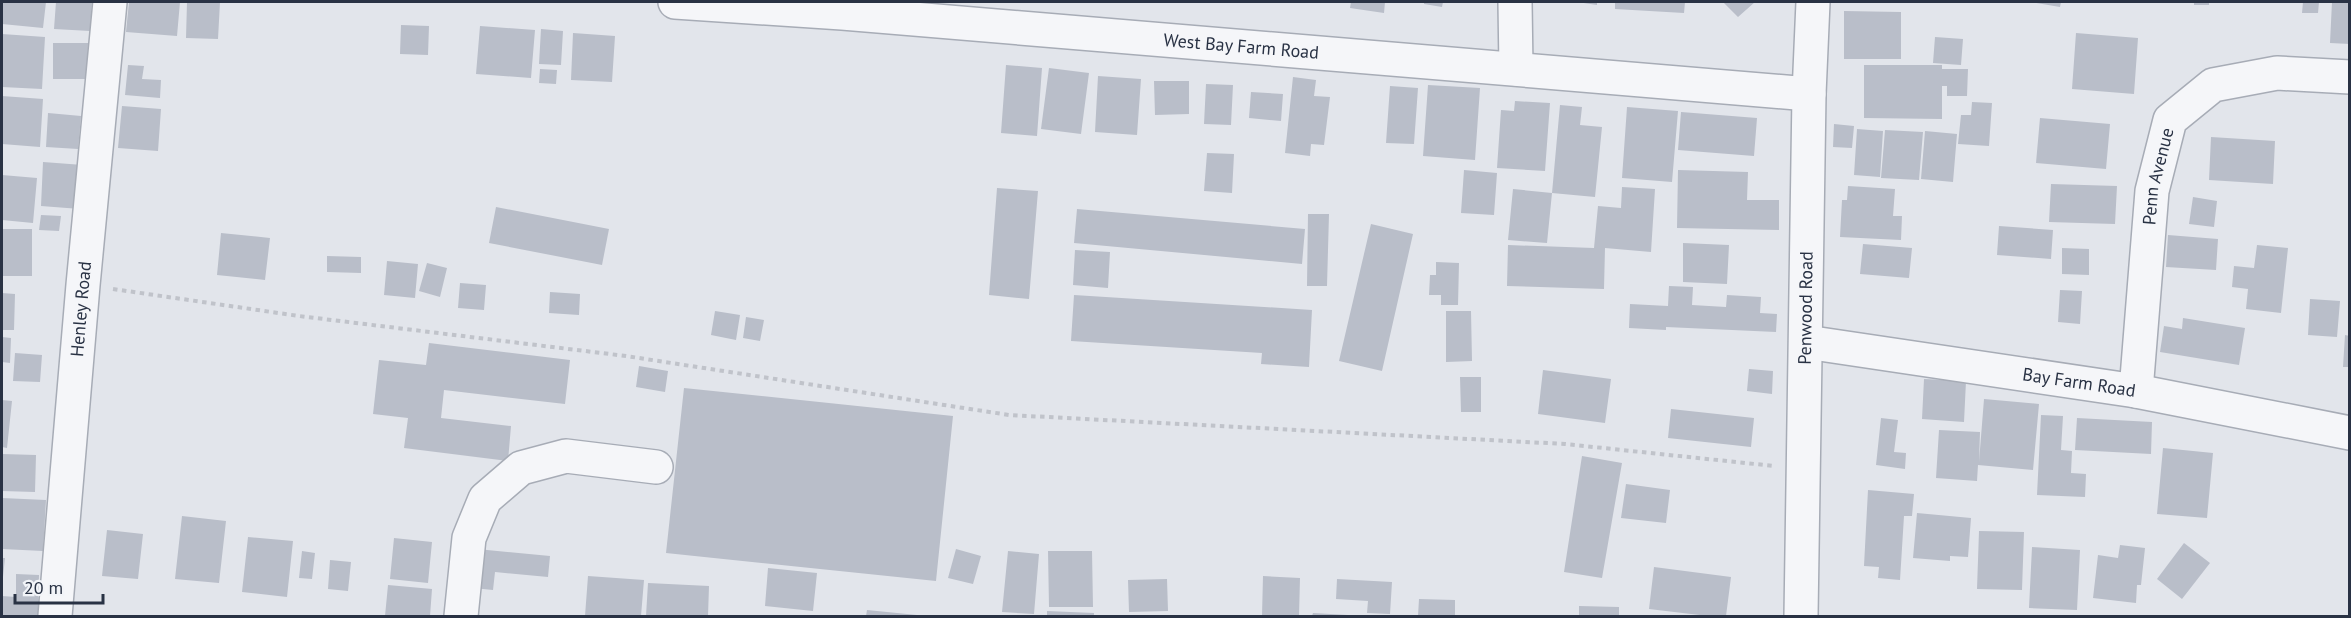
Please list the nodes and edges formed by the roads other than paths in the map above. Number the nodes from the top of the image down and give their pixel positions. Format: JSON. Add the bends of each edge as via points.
{"nodes":[{"id":1,"x":110,"y":2,"type":"edge"},
{"id":2,"x":675,"y":2,"type":"edge"},
{"id":3,"x":1515,"y":2,"type":"edge"},
{"id":4,"x":1814,"y":2,"type":"edge"},
{"id":5,"x":842,"y":7,"type":"edge"},
{"id":6,"x":1516,"y":69,"type":"junction"},
{"id":7,"x":2349,"y":77,"type":"edge"},
{"id":8,"x":1809,"y":94,"type":"junction"},
{"id":9,"x":1806,"y":342,"type":"junction"},
{"id":10,"x":2136,"y":391,"type":"junction"},
{"id":11,"x":2349,"y":433,"type":"edge"},
{"id":12,"x":656,"y":468,"type":"dead end"},
{"id":13,"x":55,"y":616,"type":"edge"},
{"id":14,"x":461,"y":616,"type":"edge"},
{"id":15,"x":1801,"y":616,"type":"edge"}],
"edges":[{"from":1,"to":13,"type":"street","name":"Henley Road"},
{"from":2,"to":5,"type":"street","name":"West Bay Farm Road"},
{"from":3,"to":6,"type":"street"},
{"from":4,"to":8,"type":"street","name":"Penwood Road"},
{"from":5,"to":6,"type":"street","name":"West Bay Farm Road"},
{"from":6,"to":8,"type":"street","name":"West Bay Farm Road"},
{"from":7,"to":10,"type":"street","name":"Penn Avenue","via":[[2277,73],[2213,85],[2170,120],[2152,191]]},
{"from":8,"to":9,"type":"street","name":"Penwood Road"},
{"from":9,"to":10,"type":"street","name":"Bay Farm Road"},
{"from":9,"to":15,"type":"street","name":"Penwood Road"},
{"from":10,"to":11,"type":"street","name":"Bay Farm Road"},
{"from":12,"to":14,"type":"street","via":[[566,456],[521,468],[485,499],[469,538]]}]}
